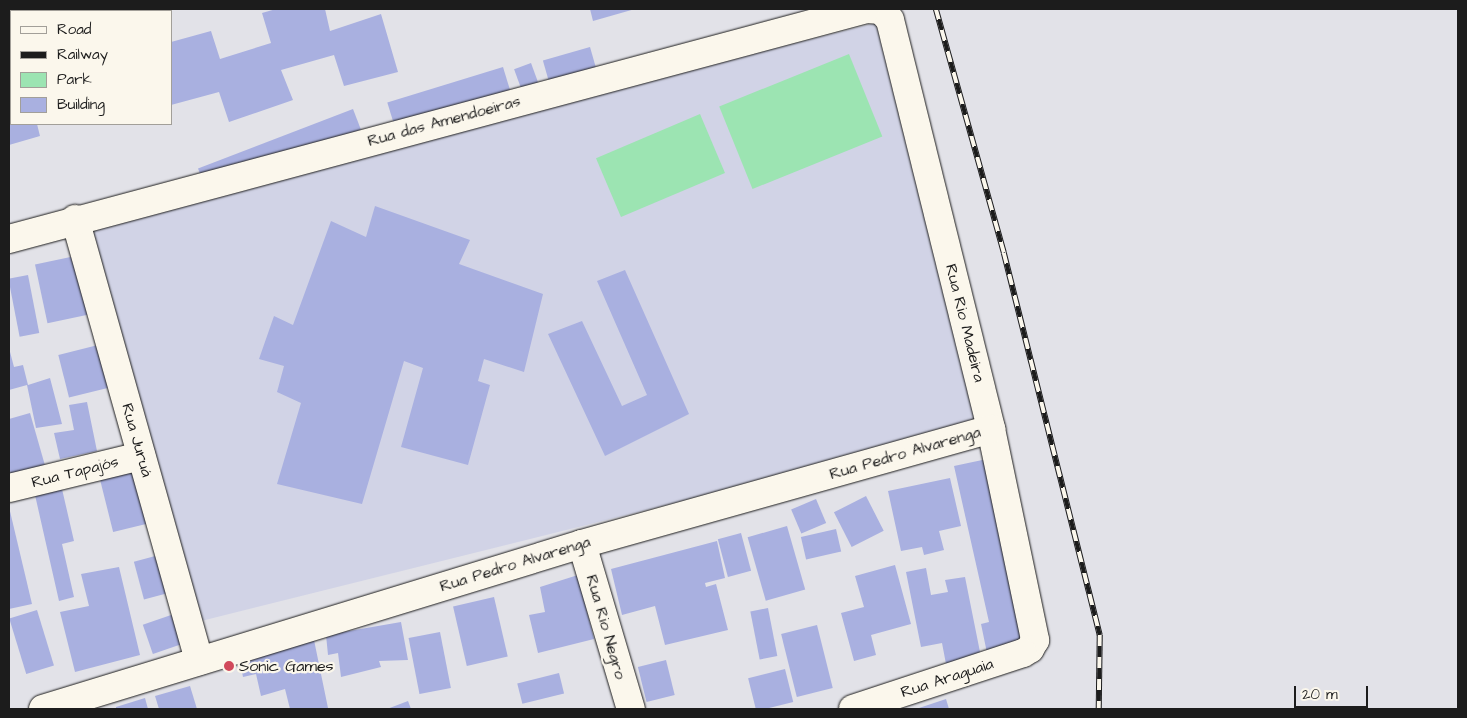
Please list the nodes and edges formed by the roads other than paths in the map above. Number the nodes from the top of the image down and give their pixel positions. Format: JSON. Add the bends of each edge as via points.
{"nodes":[{"id":1,"x":881,"y":10,"type":"joint"},
{"id":2,"x":75,"y":220,"type":"junction"},
{"id":3,"x":9,"y":239,"type":"edge"},
{"id":4,"x":991,"y":429,"type":"junction"},
{"id":5,"x":141,"y":456,"type":"junction"},
{"id":6,"x":9,"y":488,"type":"edge"},
{"id":7,"x":582,"y":544,"type":"junction"},
{"id":8,"x":1035,"y":640,"type":"joint"},
{"id":9,"x":199,"y":661,"type":"junction"},
{"id":10,"x":43,"y":709,"type":"edge"},
{"id":11,"x":631,"y":709,"type":"edge"},
{"id":12,"x":852,"y":709,"type":"edge"}],
"edges":[{"from":1,"to":2,"type":"street","name":"Rua das Amendoeiras","via":[[867,9]]},
{"from":1,"to":4,"type":"street","name":"Rua Rio Madeira","via":[[890,20]]},
{"from":2,"to":3,"type":"street","name":"Rua das Amendoeiras"},
{"from":2,"to":5,"type":"street","name":"Rua Juruá"},
{"from":4,"to":7,"type":"street","name":"Rua Pedro Alvarenga"},
{"from":4,"to":8,"type":"street","name":"Rua Rio Madeira"},
{"from":5,"to":6,"type":"street","name":"Rua Tapajós"},
{"from":5,"to":9,"type":"street","name":"Rua Juruá"},
{"from":7,"to":9,"type":"street","name":"Rua Pedro Alvarenga"},
{"from":7,"to":11,"type":"street","name":"Rua Rio Negro"},
{"from":8,"to":12,"type":"street","name":"Rua Araguaia","via":[[1023,653]]},
{"from":9,"to":10,"type":"street","name":"Rua Pedro Alvarenga"}]}
